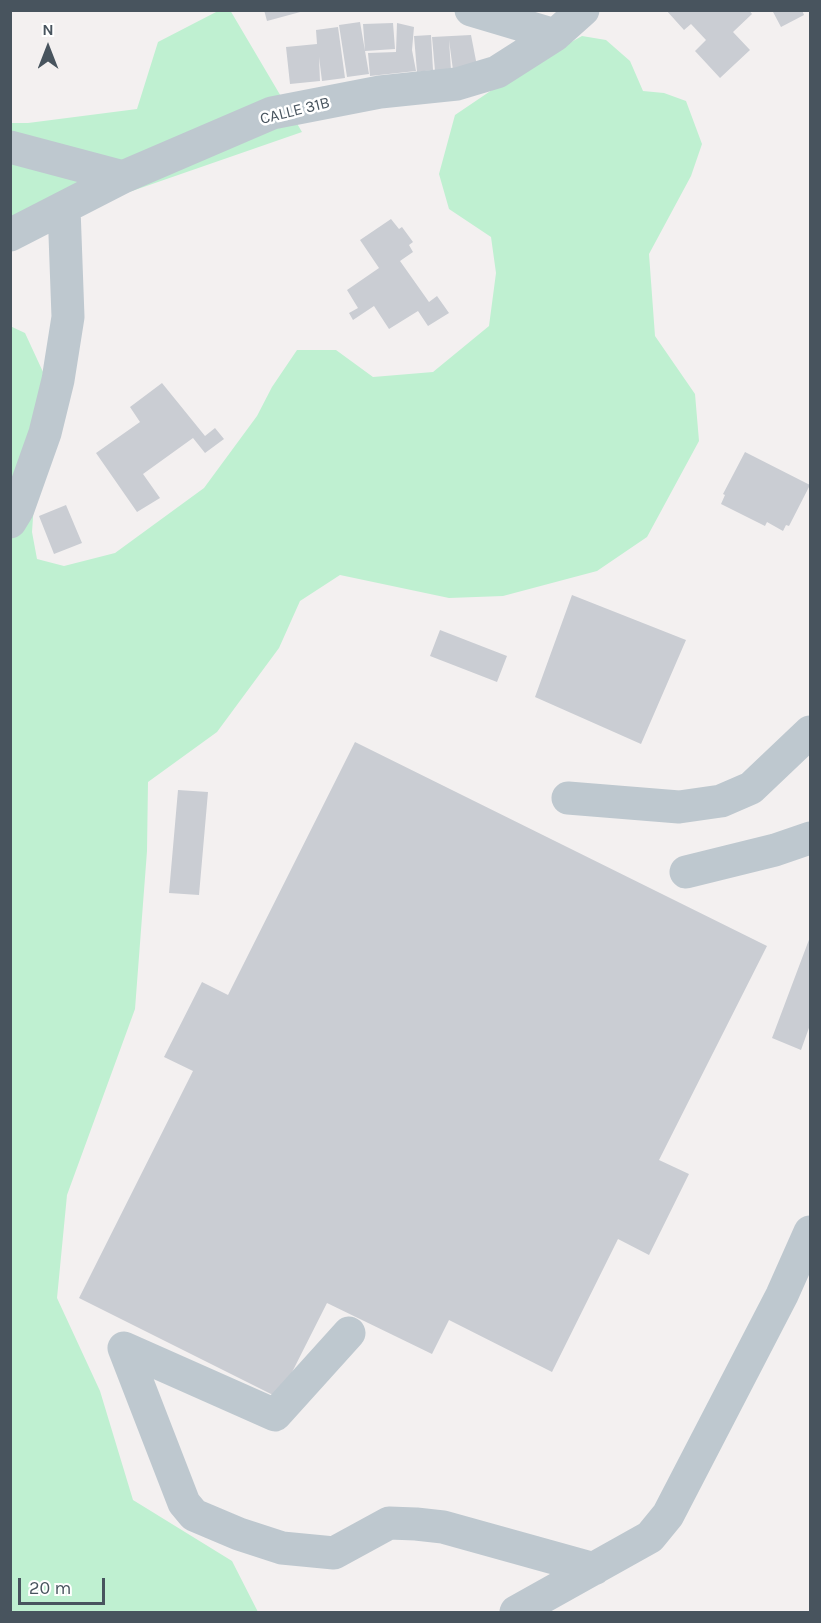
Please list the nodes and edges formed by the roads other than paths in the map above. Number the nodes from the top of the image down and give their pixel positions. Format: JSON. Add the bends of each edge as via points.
{"nodes":[{"id":1,"x":471,"y":10,"type":"edge"},
{"id":2,"x":583,"y":10,"type":"edge"},
{"id":3,"x":555,"y":35,"type":"junction"},
{"id":4,"x":10,"y":147,"type":"edge"},
{"id":5,"x":123,"y":177,"type":"junction"},
{"id":6,"x":64,"y":208,"type":"junction"},
{"id":7,"x":10,"y":235,"type":"edge"},
{"id":8,"x":10,"y":522,"type":"edge"},
{"id":9,"x":810,"y":732,"type":"edge"},
{"id":10,"x":568,"y":798,"type":"dead end"},
{"id":11,"x":810,"y":838,"type":"edge"},
{"id":12,"x":686,"y":872,"type":"dead end"},
{"id":13,"x":810,"y":1232,"type":"edge"},
{"id":14,"x":349,"y":1333,"type":"dead end"},
{"id":15,"x":594,"y":1569,"type":"junction"},
{"id":16,"x":516,"y":1612,"type":"edge"}],
"edges":[{"from":1,"to":3,"type":"street"},
{"from":2,"to":3,"type":"street","name":"CALLE 31B"},
{"from":3,"to":5,"type":"street","name":"CALLE 31B","via":[[497,72],[457,84],[380,92],[272,113]]},
{"from":4,"to":5,"type":"street"},
{"from":5,"to":6,"type":"street","name":"CALLE 31B"},
{"from":6,"to":7,"type":"street","name":"CALLE 31B"},
{"from":6,"to":8,"type":"street","via":[[68,317],[60,369],[45,433]]},
{"from":9,"to":10,"type":"street","via":[[751,788],[721,801],[679,807]]},
{"from":11,"to":12,"type":"street"},
{"from":13,"to":15,"type":"street","via":[[782,1295],[668,1515],[650,1537]]},
{"from":14,"to":15,"type":"street","via":[[275,1415],[124,1348],[184,1503],[194,1515],[282,1548],[334,1553],[389,1523],[442,1527]]},
{"from":15,"to":16,"type":"street"}]}
